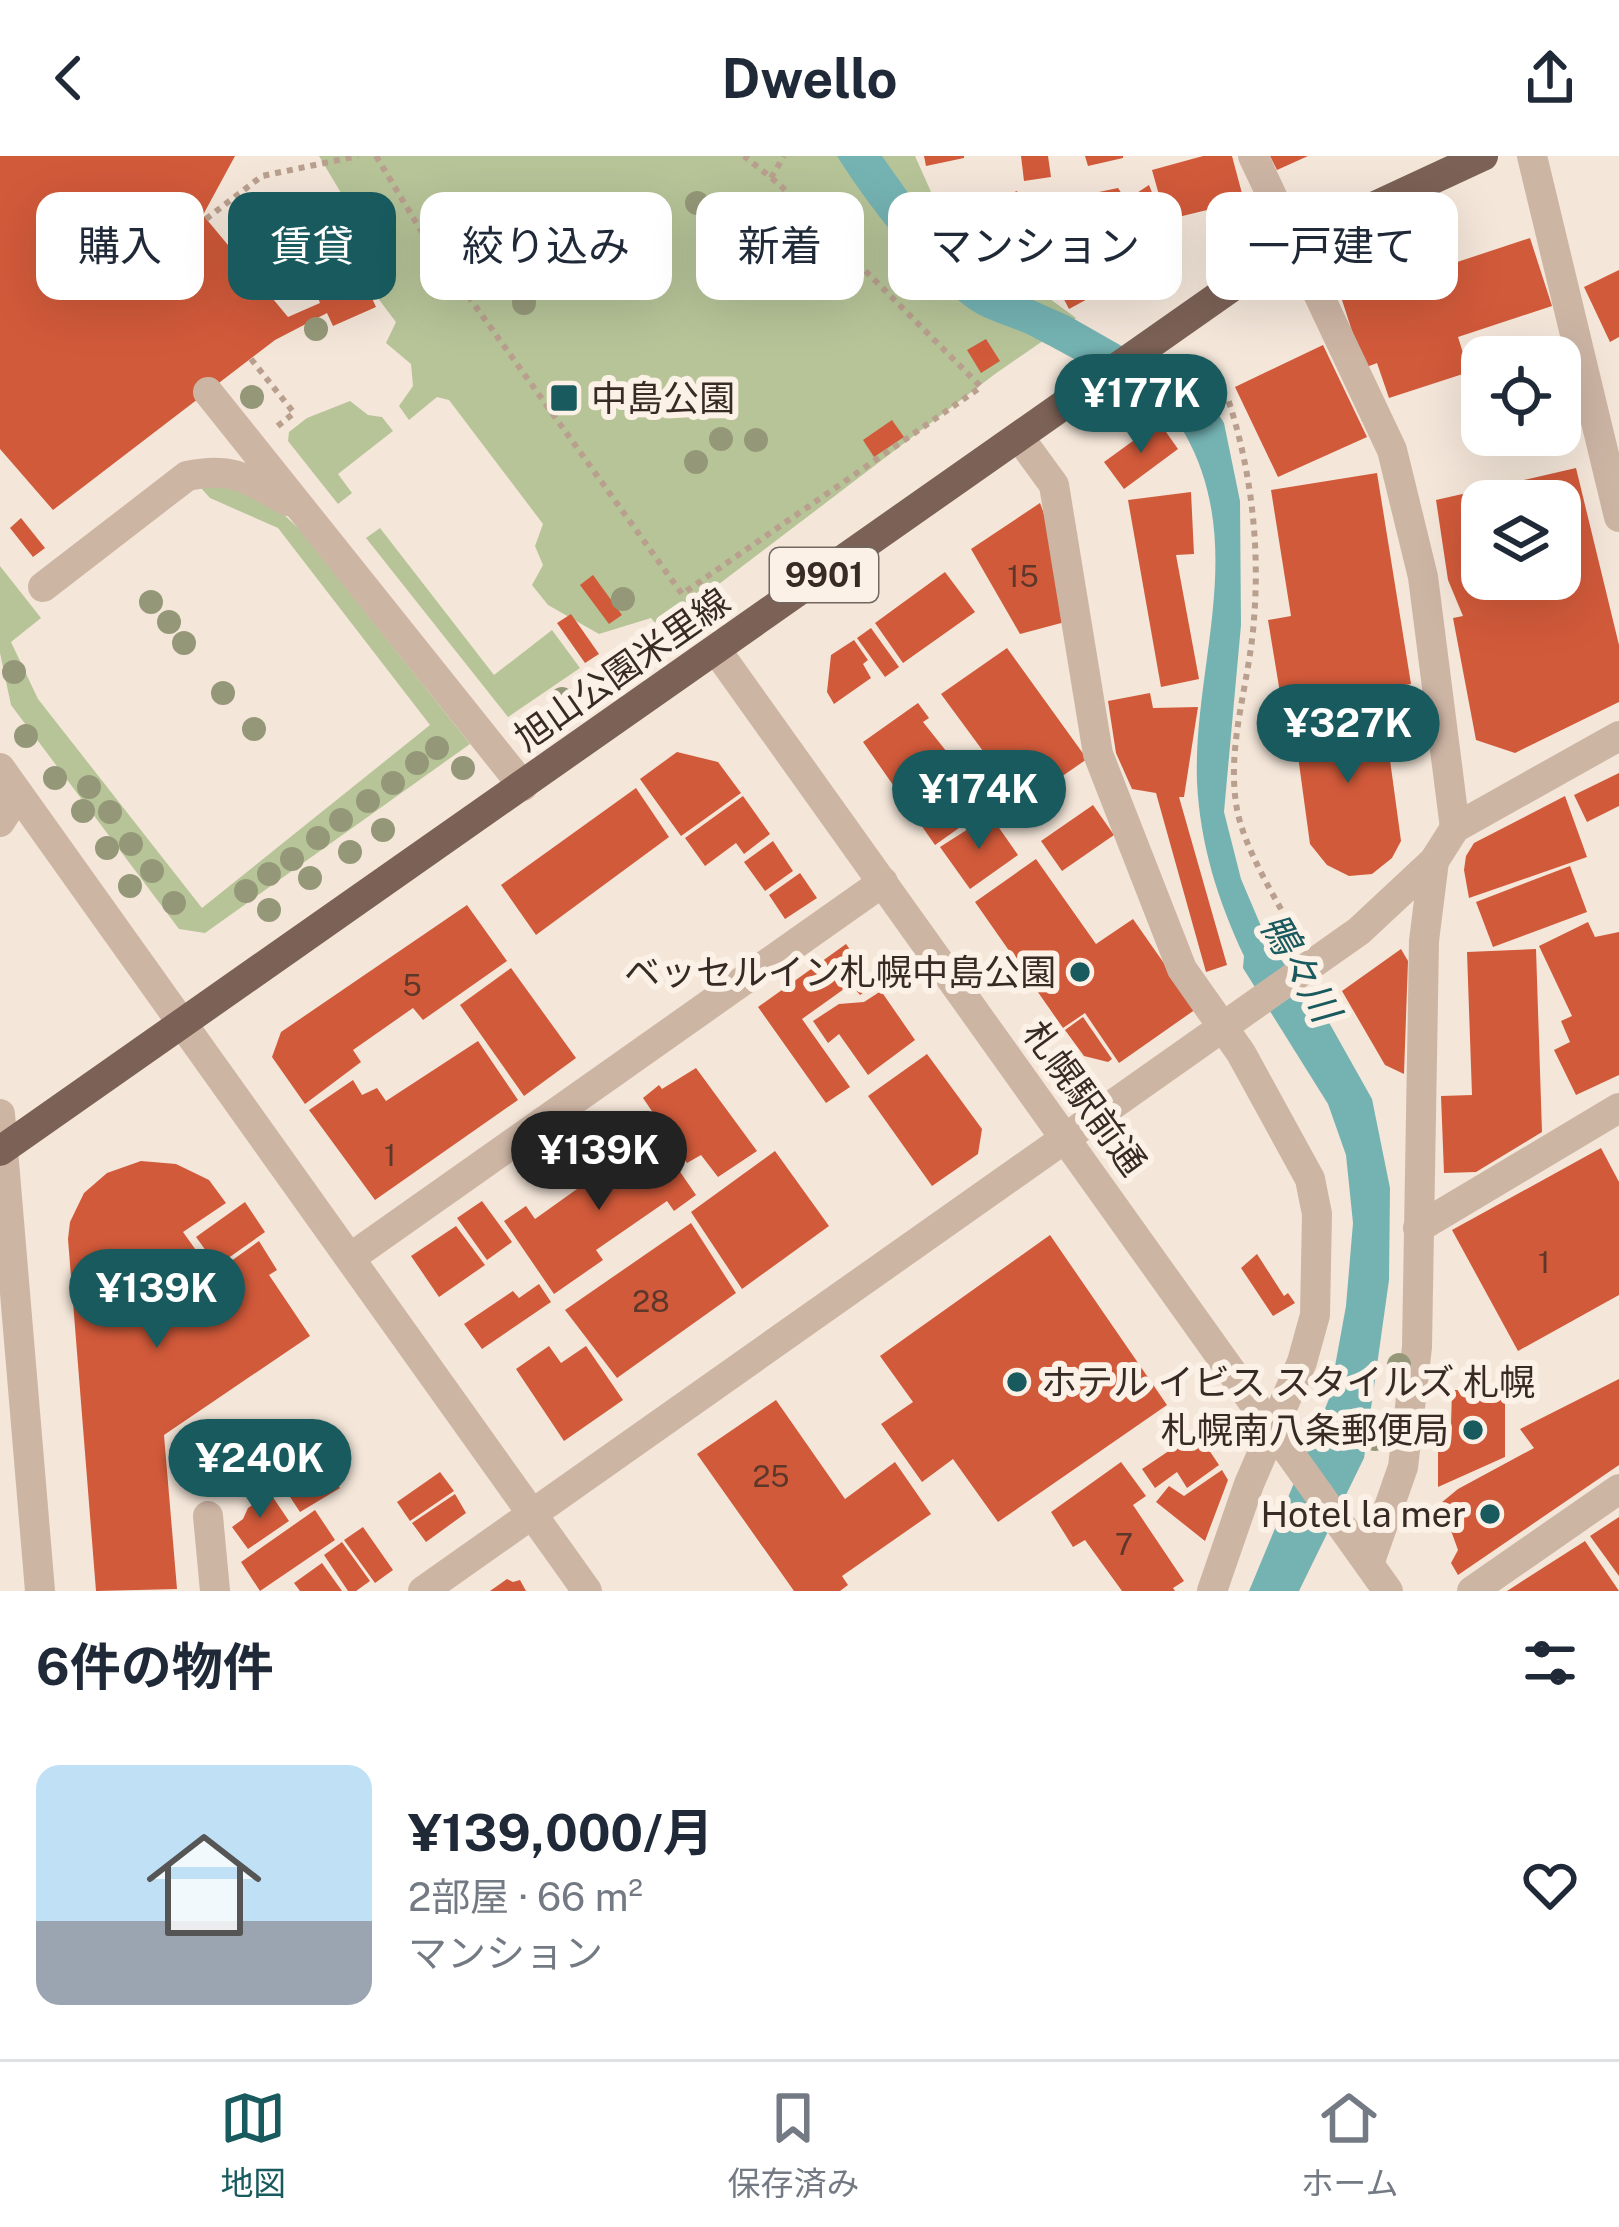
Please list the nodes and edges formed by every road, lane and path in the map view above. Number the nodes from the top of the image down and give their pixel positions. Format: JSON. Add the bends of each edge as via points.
{"nodes":[{"id":1,"x":358,"y":156,"type":"edge"},
{"id":2,"x":376,"y":156,"type":"edge"},
{"id":3,"x":744,"y":156,"type":"edge"},
{"id":4,"x":784,"y":156,"type":"edge"},
{"id":5,"x":1253,"y":156,"type":"edge"},
{"id":6,"x":1483,"y":156,"type":"edge"},
{"id":7,"x":1532,"y":156,"type":"edge"},
{"id":8,"x":771,"y":178,"type":"junction"},
{"id":9,"x":1269,"y":192,"type":"edge"},
{"id":10,"x":1405,"y":192,"type":"edge"},
{"id":11,"x":206,"y":219,"type":"dead end"},
{"id":12,"x":1213,"y":300,"type":"edge"},
{"id":13,"x":1320,"y":300,"type":"edge"},
{"id":14,"x":1199,"y":382,"type":"dead end"},
{"id":15,"x":208,"y":392,"type":"dead end"},
{"id":16,"x":1018,"y":437,"type":"junction"},
{"id":17,"x":303,"y":510,"type":"junction"},
{"id":18,"x":1619,"y":517,"type":"edge"},
{"id":19,"x":44,"y":587,"type":"dead end"},
{"id":20,"x":716,"y":651,"type":"junction"},
{"id":21,"x":1619,"y":736,"type":"edge"},
{"id":22,"x":9,"y":781,"type":"edge"},
{"id":23,"x":523,"y":786,"type":"junction"},
{"id":24,"x":0,"y":822,"type":"edge"},
{"id":25,"x":1455,"y":828,"type":"junction"},
{"id":26,"x":1434,"y":861,"type":"junction"},
{"id":27,"x":883,"y":882,"type":"junction"},
{"id":28,"x":1298,"y":938,"type":"dead end"},
{"id":29,"x":183,"y":1024,"type":"junction"},
{"id":30,"x":1222,"y":1027,"type":"junction"},
{"id":31,"x":1619,"y":1108,"type":"edge"},
{"id":32,"x":0,"y":1114,"type":"edge"},
{"id":33,"x":1066,"y":1138,"type":"junction"},
{"id":34,"x":1,"y":1150,"type":"edge"},
{"id":35,"x":1418,"y":1228,"type":"junction"},
{"id":36,"x":350,"y":1258,"type":"junction"},
{"id":37,"x":1271,"y":1428,"type":"junction"},
{"id":38,"x":1619,"y":1490,"type":"edge"},
{"id":39,"x":532,"y":1513,"type":"junction"},
{"id":40,"x":208,"y":1516,"type":"dead end"},
{"id":41,"x":1369,"y":1564,"type":"junction"},
{"id":42,"x":40,"y":1591,"type":"edge"},
{"id":43,"x":215,"y":1591,"type":"edge"},
{"id":44,"x":423,"y":1591,"type":"edge"},
{"id":45,"x":587,"y":1591,"type":"edge"},
{"id":46,"x":1212,"y":1591,"type":"edge"},
{"id":47,"x":1388,"y":1591,"type":"edge"},
{"id":48,"x":1472,"y":1591,"type":"edge"}],
"edges":[{"from":1,"to":11,"type":"path","via":[[262,176]]},
{"from":2,"to":8,"type":"path","via":[[682,594],[982,387]]},
{"from":3,"to":8,"type":"path"},
{"from":4,"to":8,"type":"path"},
{"from":5,"to":9,"type":"street"},
{"from":6,"to":10,"type":"main road","name":"旭山公園米里線","number":"9901"},
{"from":7,"to":18,"type":"street"},
{"from":12,"to":16,"type":"main road","name":"旭山公園米里線","number":"9901"},
{"from":13,"to":25,"type":"street","via":[[1392,450],[1423,577]]},
{"from":14,"to":28,"type":"path","via":[[1228,399],[1248,472],[1255,546],[1236,806]]},
{"from":15,"to":17,"type":"street"},
{"from":16,"to":20,"type":"main road","name":"旭山公園米里線","number":"9901"},
{"from":16,"to":30,"type":"street","via":[[1054,485],[1098,754],[1182,969]]},
{"from":17,"to":19,"type":"street","via":[[245,478],[215,470],[187,476]]},
{"from":17,"to":23,"type":"street"},
{"from":20,"to":23,"type":"main road","name":"旭山公園米里線","number":"9901"},
{"from":20,"to":27,"type":"street","name":"札幌駅前通"},
{"from":21,"to":25,"type":"street"},
{"from":22,"to":24,"type":"street"},
{"from":22,"to":29,"type":"street"},
{"from":23,"to":29,"type":"main road","name":"旭山公園米里線","number":"9901"},
{"from":25,"to":26,"type":"street"},
{"from":26,"to":30,"type":"street","via":[[1359,931]]},
{"from":26,"to":35,"type":"street","via":[[1424,940]]},
{"from":27,"to":33,"type":"street","name":"札幌駅前通"},
{"from":27,"to":36,"type":"street"},
{"from":29,"to":34,"type":"main road","name":"旭山公園米里線","number":"9901"},
{"from":29,"to":36,"type":"street"},
{"from":30,"to":33,"type":"street"},
{"from":30,"to":37,"type":"street","via":[[1310,1179],[1317,1214],[1315,1316]]},
{"from":31,"to":35,"type":"street"},
{"from":32,"to":34,"type":"street"},
{"from":33,"to":37,"type":"street","name":"札幌駅前通"},
{"from":33,"to":39,"type":"street"},
{"from":34,"to":42,"type":"street"},
{"from":35,"to":41,"type":"street","via":[[1417,1347],[1403,1467]]},
{"from":36,"to":39,"type":"street"},
{"from":37,"to":41,"type":"street","name":"札幌駅前通"},
{"from":37,"to":46,"type":"street"},
{"from":38,"to":48,"type":"street"},
{"from":39,"to":44,"type":"street"},
{"from":39,"to":45,"type":"street"},
{"from":40,"to":43,"type":"street"},
{"from":41,"to":47,"type":"street","name":"札幌駅前通"}]}
